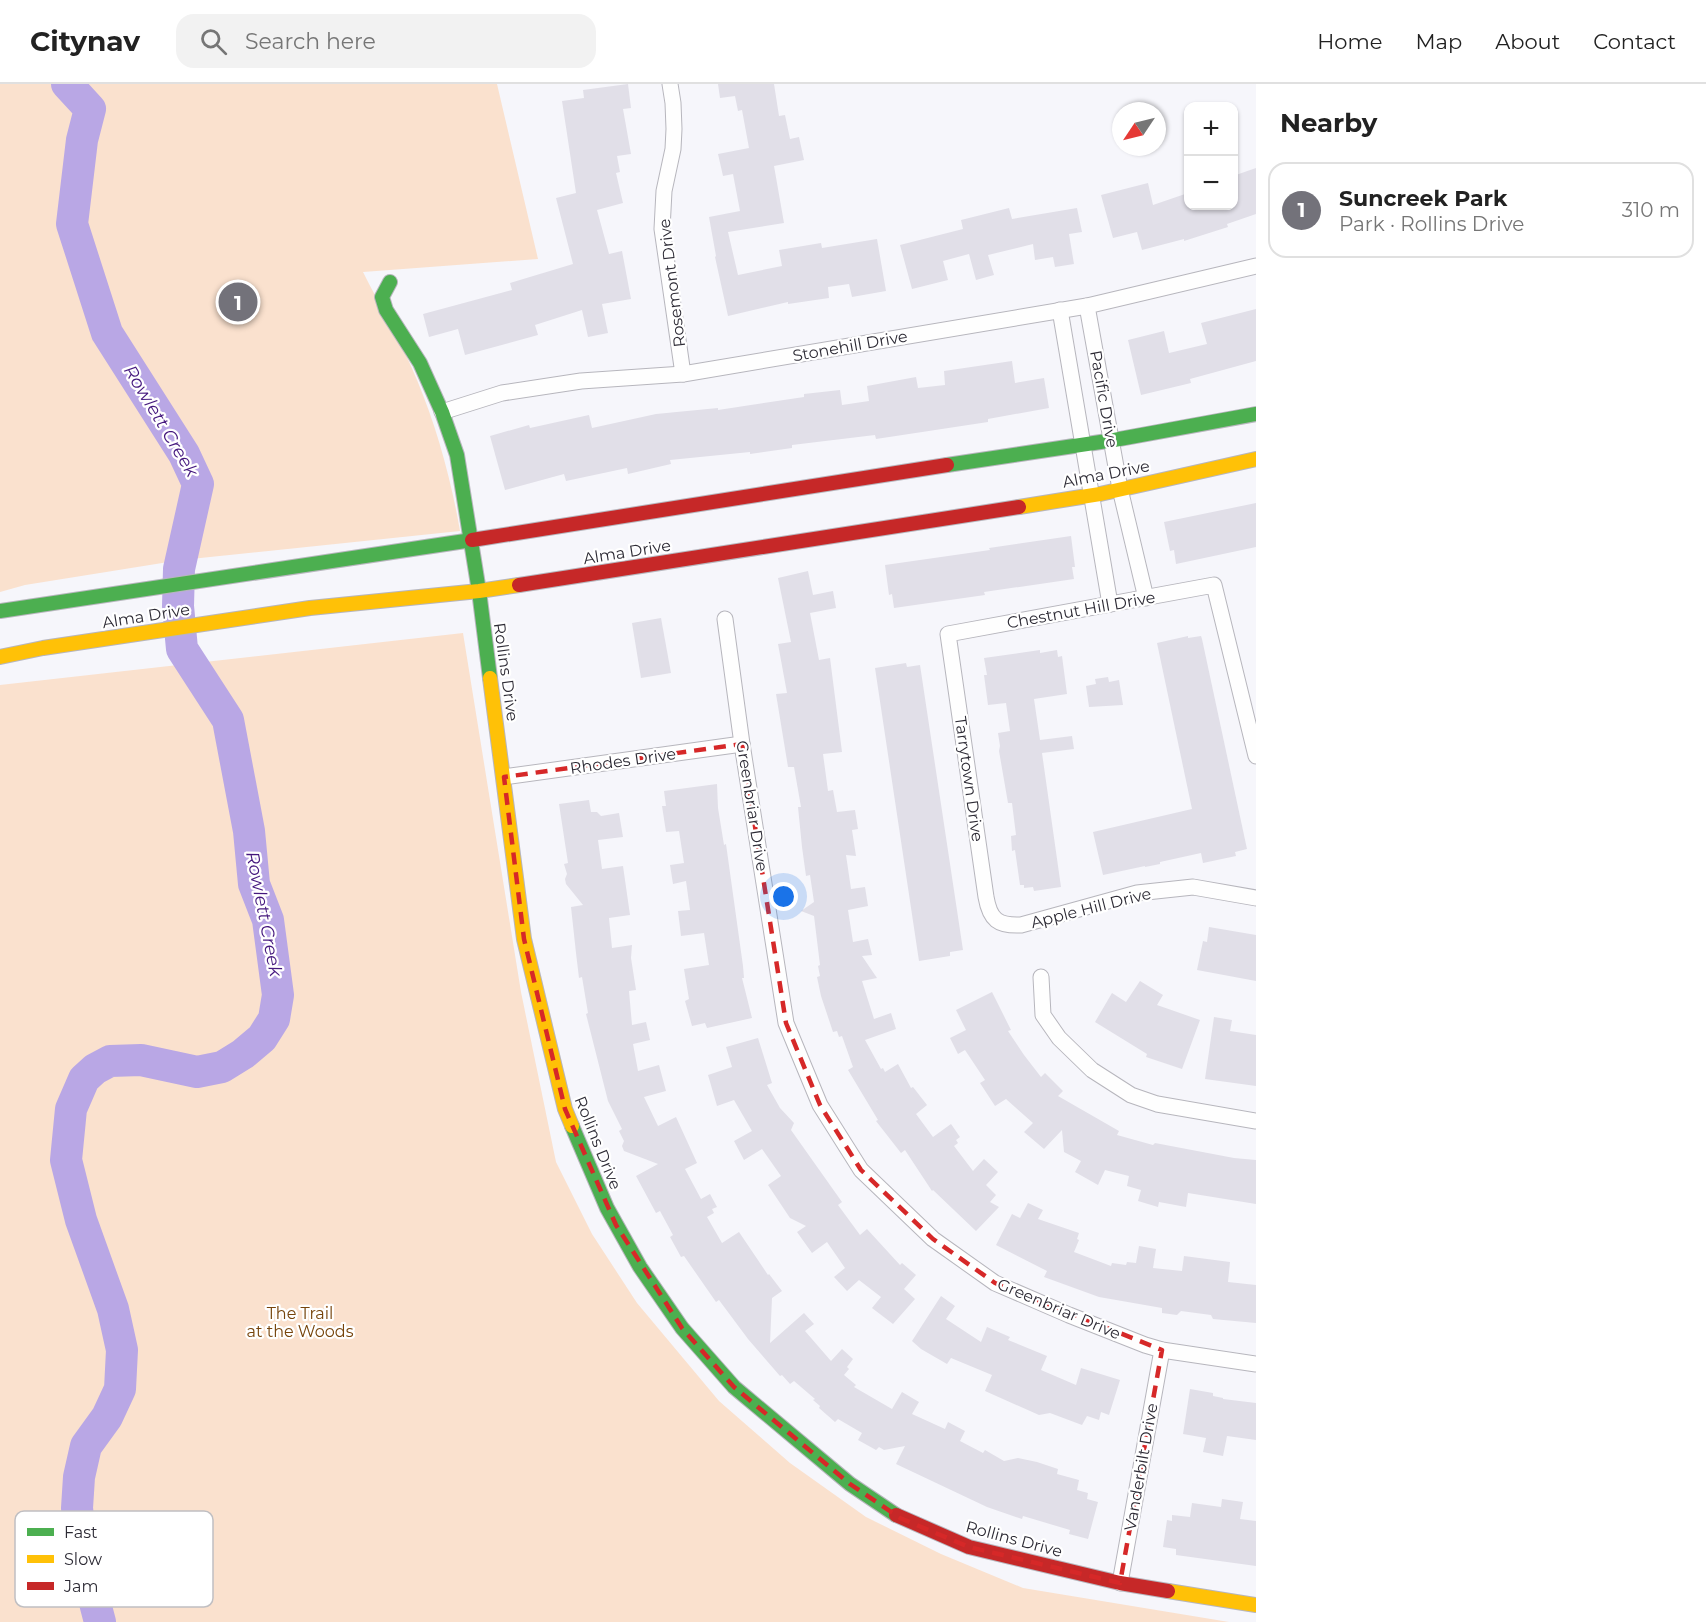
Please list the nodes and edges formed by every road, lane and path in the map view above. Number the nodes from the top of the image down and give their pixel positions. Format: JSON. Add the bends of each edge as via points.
{"nodes":[{"id":1,"x":670,"y":84,"type":"edge"},
{"id":2,"x":1256,"y":266,"type":"edge"},
{"id":3,"x":390,"y":282,"type":"dead end"},
{"id":4,"x":1087,"y":306,"type":"junction"},
{"id":5,"x":1060,"y":310,"type":"junction"},
{"id":6,"x":682,"y":374,"type":"junction"},
{"id":7,"x":442,"y":412,"type":"junction"},
{"id":8,"x":1256,"y":414,"type":"edge"},
{"id":9,"x":1111,"y":440,"type":"junction"},
{"id":10,"x":1084,"y":446,"type":"junction"},
{"id":11,"x":1256,"y":459,"type":"edge"},
{"id":12,"x":1120,"y":489,"type":"junction"},
{"id":13,"x":1091,"y":495,"type":"junction"},
{"id":14,"x":471,"y":542,"type":"junction"},
{"id":15,"x":479,"y":591,"type":"junction"},
{"id":16,"x":1146,"y":598,"type":"junction"},
{"id":17,"x":1110,"y":604,"type":"junction"},
{"id":18,"x":0,"y":611,"type":"edge"},
{"id":19,"x":725,"y":619,"type":"dead end"},
{"id":20,"x":948,"y":634,"type":"joint"},
{"id":21,"x":0,"y":657,"type":"edge"},
{"id":22,"x":742,"y":744,"type":"junction"},
{"id":23,"x":1256,"y":756,"type":"edge"},
{"id":24,"x":504,"y":777,"type":"junction"},
{"id":25,"x":1256,"y":898,"type":"edge"},
{"id":26,"x":997,"y":921,"type":"joint"},
{"id":27,"x":1041,"y":977,"type":"dead end"},
{"id":28,"x":1256,"y":1121,"type":"edge"},
{"id":29,"x":1162,"y":1350,"type":"junction"},
{"id":30,"x":1256,"y":1364,"type":"edge"},
{"id":31,"x":1120,"y":1583,"type":"junction"},
{"id":32,"x":1256,"y":1605,"type":"edge"}],
"edges":[{"from":1,"to":6,"type":"street","name":"Rosemont Drive","via":[[673,149],[664,191],[662,229]]},
{"from":2,"to":4,"type":"street","name":"Stonehill Drive"},
{"from":3,"to":7,"type":"main road","name":"Rollins Drive","via":[[382,297],[386,310],[420,363]]},
{"from":4,"to":5,"type":"street","name":"Stonehill Drive"},
{"from":4,"to":9,"type":"street","name":"Pacific Drive"},
{"from":5,"to":6,"type":"street","name":"Stonehill Drive"},
{"from":5,"to":10,"type":"street","name":"Pacific Drive"},
{"from":6,"to":7,"type":"street","name":"Stonehill Drive","via":[[502,393]]},
{"from":7,"to":14,"type":"main road","name":"Rollins Drive","via":[[457,455]]},
{"from":8,"to":9,"type":"main road","name":"Alma Drive"},
{"from":9,"to":10,"type":"main road","name":"Alma Drive"},
{"from":9,"to":12,"type":"street","name":"Pacific Drive"},
{"from":10,"to":13,"type":"street","name":"Pacific Drive"},
{"from":10,"to":14,"type":"main road","name":"Alma Drive","via":[[979,459]]},
{"from":11,"to":12,"type":"main road","name":"Alma Drive"},
{"from":12,"to":13,"type":"main road","name":"Alma Drive"},
{"from":12,"to":16,"type":"street","name":"Pacific Drive"},
{"from":13,"to":15,"type":"main road","name":"Alma Drive"},
{"from":13,"to":17,"type":"street","name":"Pacific Drive"},
{"from":14,"to":15,"type":"main road","name":"Rollins Drive"},
{"from":14,"to":18,"type":"main road","name":"Alma Drive"},
{"from":15,"to":21,"type":"main road","name":"Alma Drive","via":[[310,609]]},
{"from":15,"to":24,"type":"main road","name":"Rollins Drive"},
{"from":16,"to":17,"type":"street","name":"Chestnut Hill Drive"},
{"from":16,"to":23,"type":"street","name":"Chestnut Hill Drive","via":[[1214,585]]},
{"from":17,"to":20,"type":"street","name":"Chestnut Hill Drive"},
{"from":19,"to":22,"type":"street","name":"Greenbriar Drive"},
{"from":20,"to":26,"type":"street","name":"Tarrytown Drive","via":[[986,897],[989,911]]},
{"from":22,"to":24,"type":"street","name":"Rhodes Drive"},
{"from":22,"to":29,"type":"street","name":"Greenbriar Drive","via":[[786,1023],[820,1106],[861,1170],[933,1239],[995,1283]]},
{"from":24,"to":31,"type":"main road","name":"Rollins Drive","via":[[524,939],[565,1109],[612,1217],[682,1328],[734,1387],[850,1484],[900,1518],[969,1547]]},
{"from":25,"to":26,"type":"street","name":"Apple Hill Drive","via":[[1193,887],[1137,893],[1021,925],[1007,926]]},
{"from":27,"to":28,"type":"street","via":[[1043,1015],[1059,1038],[1092,1070],[1131,1095],[1156,1104]]},
{"from":29,"to":30,"type":"street","name":"Greenbriar Drive"},
{"from":29,"to":31,"type":"street","name":"Vanderbilt Drive"},
{"from":31,"to":32,"type":"main road","name":"Rollins Drive"}]}
